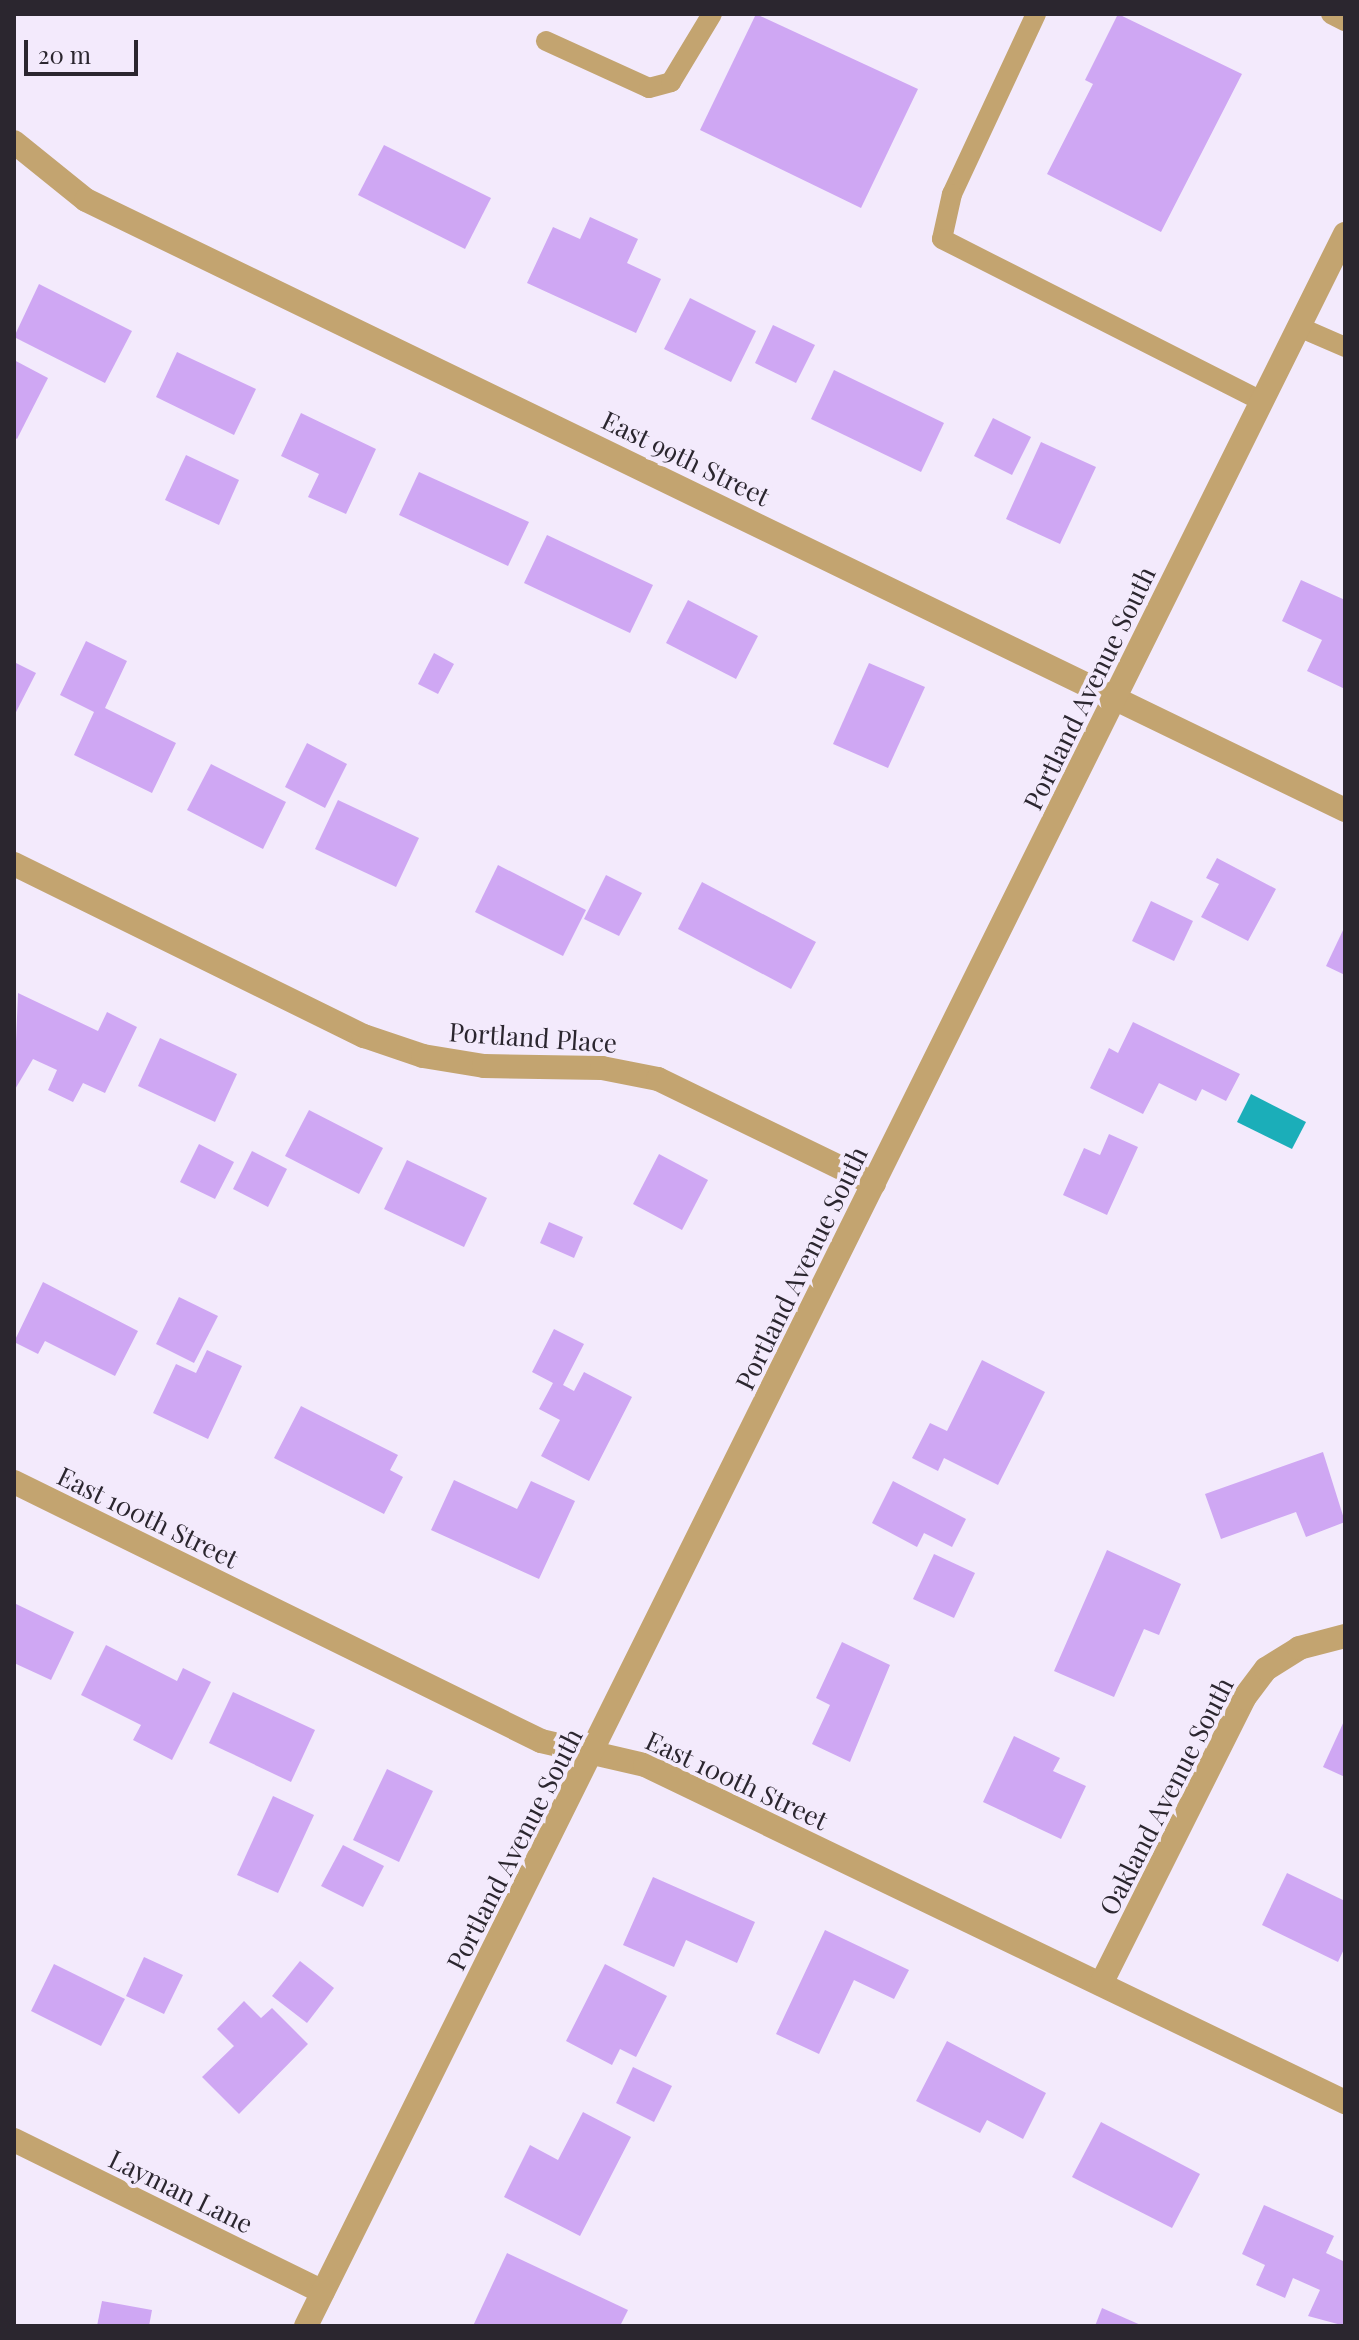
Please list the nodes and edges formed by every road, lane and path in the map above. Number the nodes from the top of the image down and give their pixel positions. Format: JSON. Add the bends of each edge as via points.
{"nodes":[{"id":1,"x":712,"y":14,"type":"edge"},
{"id":2,"x":1036,"y":14,"type":"edge"},
{"id":3,"x":1331,"y":14,"type":"edge"},
{"id":4,"x":1345,"y":21,"type":"edge"},
{"id":5,"x":546,"y":41,"type":"dead end"},
{"id":6,"x":14,"y":142,"type":"edge"},
{"id":7,"x":1345,"y":234,"type":"edge"},
{"id":8,"x":1299,"y":327,"type":"junction"},
{"id":9,"x":1345,"y":347,"type":"edge"},
{"id":10,"x":1262,"y":401,"type":"junction"},
{"id":11,"x":1116,"y":697,"type":"junction"},
{"id":12,"x":1345,"y":810,"type":"edge"},
{"id":13,"x":14,"y":864,"type":"edge"},
{"id":14,"x":874,"y":1184,"type":"junction"},
{"id":15,"x":14,"y":1482,"type":"edge"},
{"id":16,"x":1345,"y":1636,"type":"edge"},
{"id":17,"x":594,"y":1752,"type":"junction"},
{"id":18,"x":1101,"y":1984,"type":"junction"},
{"id":19,"x":1345,"y":2102,"type":"edge"},
{"id":20,"x":14,"y":2140,"type":"edge"},
{"id":21,"x":323,"y":2292,"type":"junction"},
{"id":22,"x":306,"y":2326,"type":"edge"}],
"edges":[{"from":1,"to":5,"type":"lane","via":[[671,82],[649,88]]},
{"from":2,"to":10,"type":"lane","via":[[952,194],[942,239]]},
{"from":3,"to":4,"type":"lane"},
{"from":6,"to":11,"type":"street","name":"East 99th Street","via":[[86,200]]},
{"from":7,"to":8,"type":"street","name":"Portland Avenue South"},
{"from":8,"to":9,"type":"lane"},
{"from":8,"to":10,"type":"street","name":"Portland Avenue South"},
{"from":10,"to":11,"type":"street","name":"Portland Avenue South"},
{"from":11,"to":12,"type":"street","name":"East 99th Street"},
{"from":11,"to":14,"type":"street","name":"Portland Avenue South"},
{"from":13,"to":14,"type":"street","name":"Portland Place","via":[[364,1036],[423,1056],[484,1066],[602,1068],[658,1079]]},
{"from":14,"to":17,"type":"street","name":"Portland Avenue South"},
{"from":15,"to":17,"type":"street","name":"East 100th Street","via":[[541,1741]]},
{"from":16,"to":18,"type":"street","name":"Oakland Avenue South","via":[[1299,1648],[1266,1669],[1244,1698]]},
{"from":17,"to":18,"type":"street","name":"East 100th Street","via":[[645,1765]]},
{"from":17,"to":21,"type":"street","name":"Portland Avenue South"},
{"from":18,"to":19,"type":"street","name":"East 100th Street"},
{"from":20,"to":21,"type":"street","name":"Layman Lane"},
{"from":21,"to":22,"type":"street","name":"Portland Avenue South"}]}
